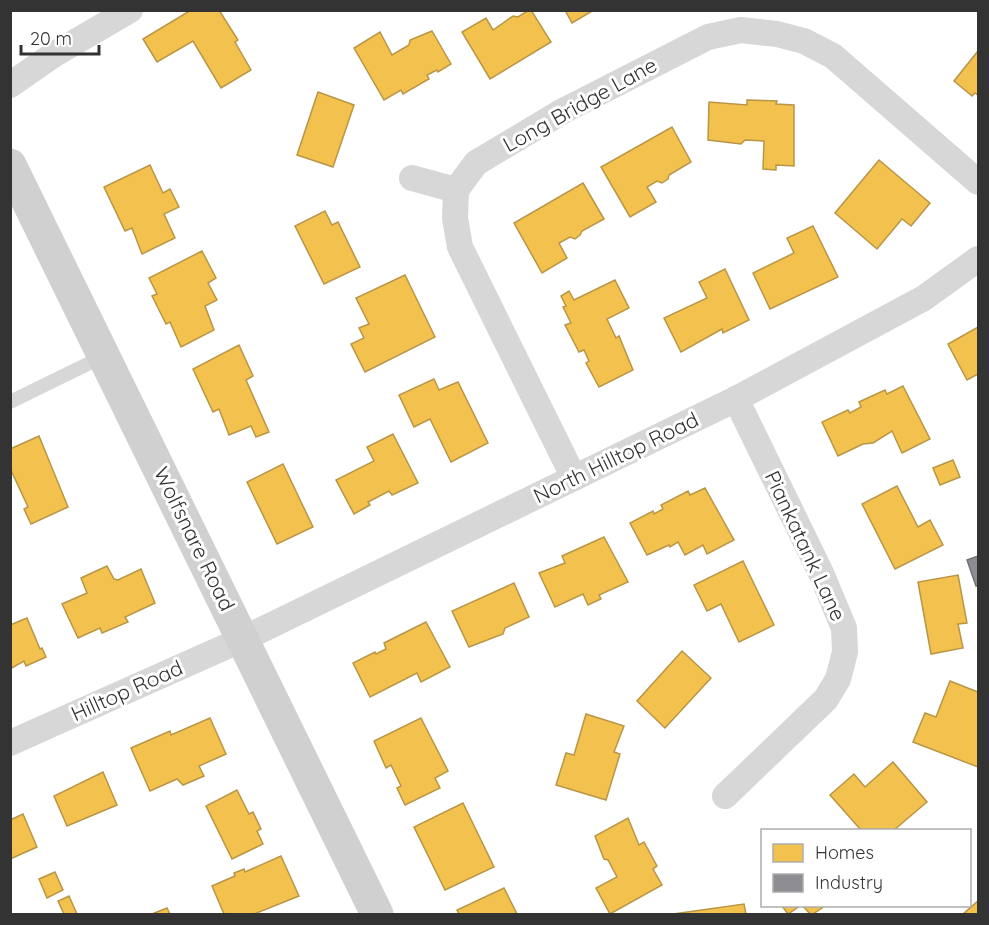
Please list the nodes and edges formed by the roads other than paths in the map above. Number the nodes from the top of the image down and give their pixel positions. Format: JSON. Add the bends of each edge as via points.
{"nodes":[{"id":1,"x":130,"y":10,"type":"edge"},
{"id":2,"x":10,"y":85,"type":"edge"},
{"id":3,"x":10,"y":165,"type":"edge"},
{"id":4,"x":412,"y":178,"type":"dead end"},
{"id":5,"x":978,"y":182,"type":"edge"},
{"id":6,"x":456,"y":190,"type":"junction"},
{"id":7,"x":978,"y":259,"type":"edge"},
{"id":8,"x":104,"y":356,"type":"junction"},
{"id":9,"x":736,"y":399,"type":"junction"},
{"id":10,"x":10,"y":402,"type":"edge"},
{"id":11,"x":574,"y":478,"type":"junction"},
{"id":12,"x":243,"y":639,"type":"junction"},
{"id":13,"x":10,"y":743,"type":"edge"},
{"id":14,"x":725,"y":796,"type":"dead end"},
{"id":15,"x":377,"y":915,"type":"edge"}],
"edges":[{"from":1,"to":2,"type":"street"},
{"from":3,"to":8,"type":"street","name":"Wolfsnare Road"},
{"from":4,"to":6,"type":"street"},
{"from":5,"to":6,"type":"street","name":"Long Bridge Lane","via":[[832,56],[804,41],[741,30],[708,37],[563,111],[476,163]]},
{"from":6,"to":11,"type":"street","via":[[460,247]]},
{"from":7,"to":9,"type":"street","name":"North Hilltop Road","via":[[924,298]]},
{"from":8,"to":10,"type":"lane"},
{"from":8,"to":12,"type":"street","name":"Wolfsnare Road"},
{"from":9,"to":11,"type":"street","name":"North Hilltop Road"},
{"from":9,"to":14,"type":"street","name":"Piankatank Lane","via":[[821,573],[844,628],[845,652],[838,679],[826,699]]},
{"from":11,"to":12,"type":"street","name":"North Hilltop Road"},
{"from":12,"to":13,"type":"street","name":"Hilltop Road"},
{"from":12,"to":15,"type":"street","name":"Wolfsnare Road"}]}
